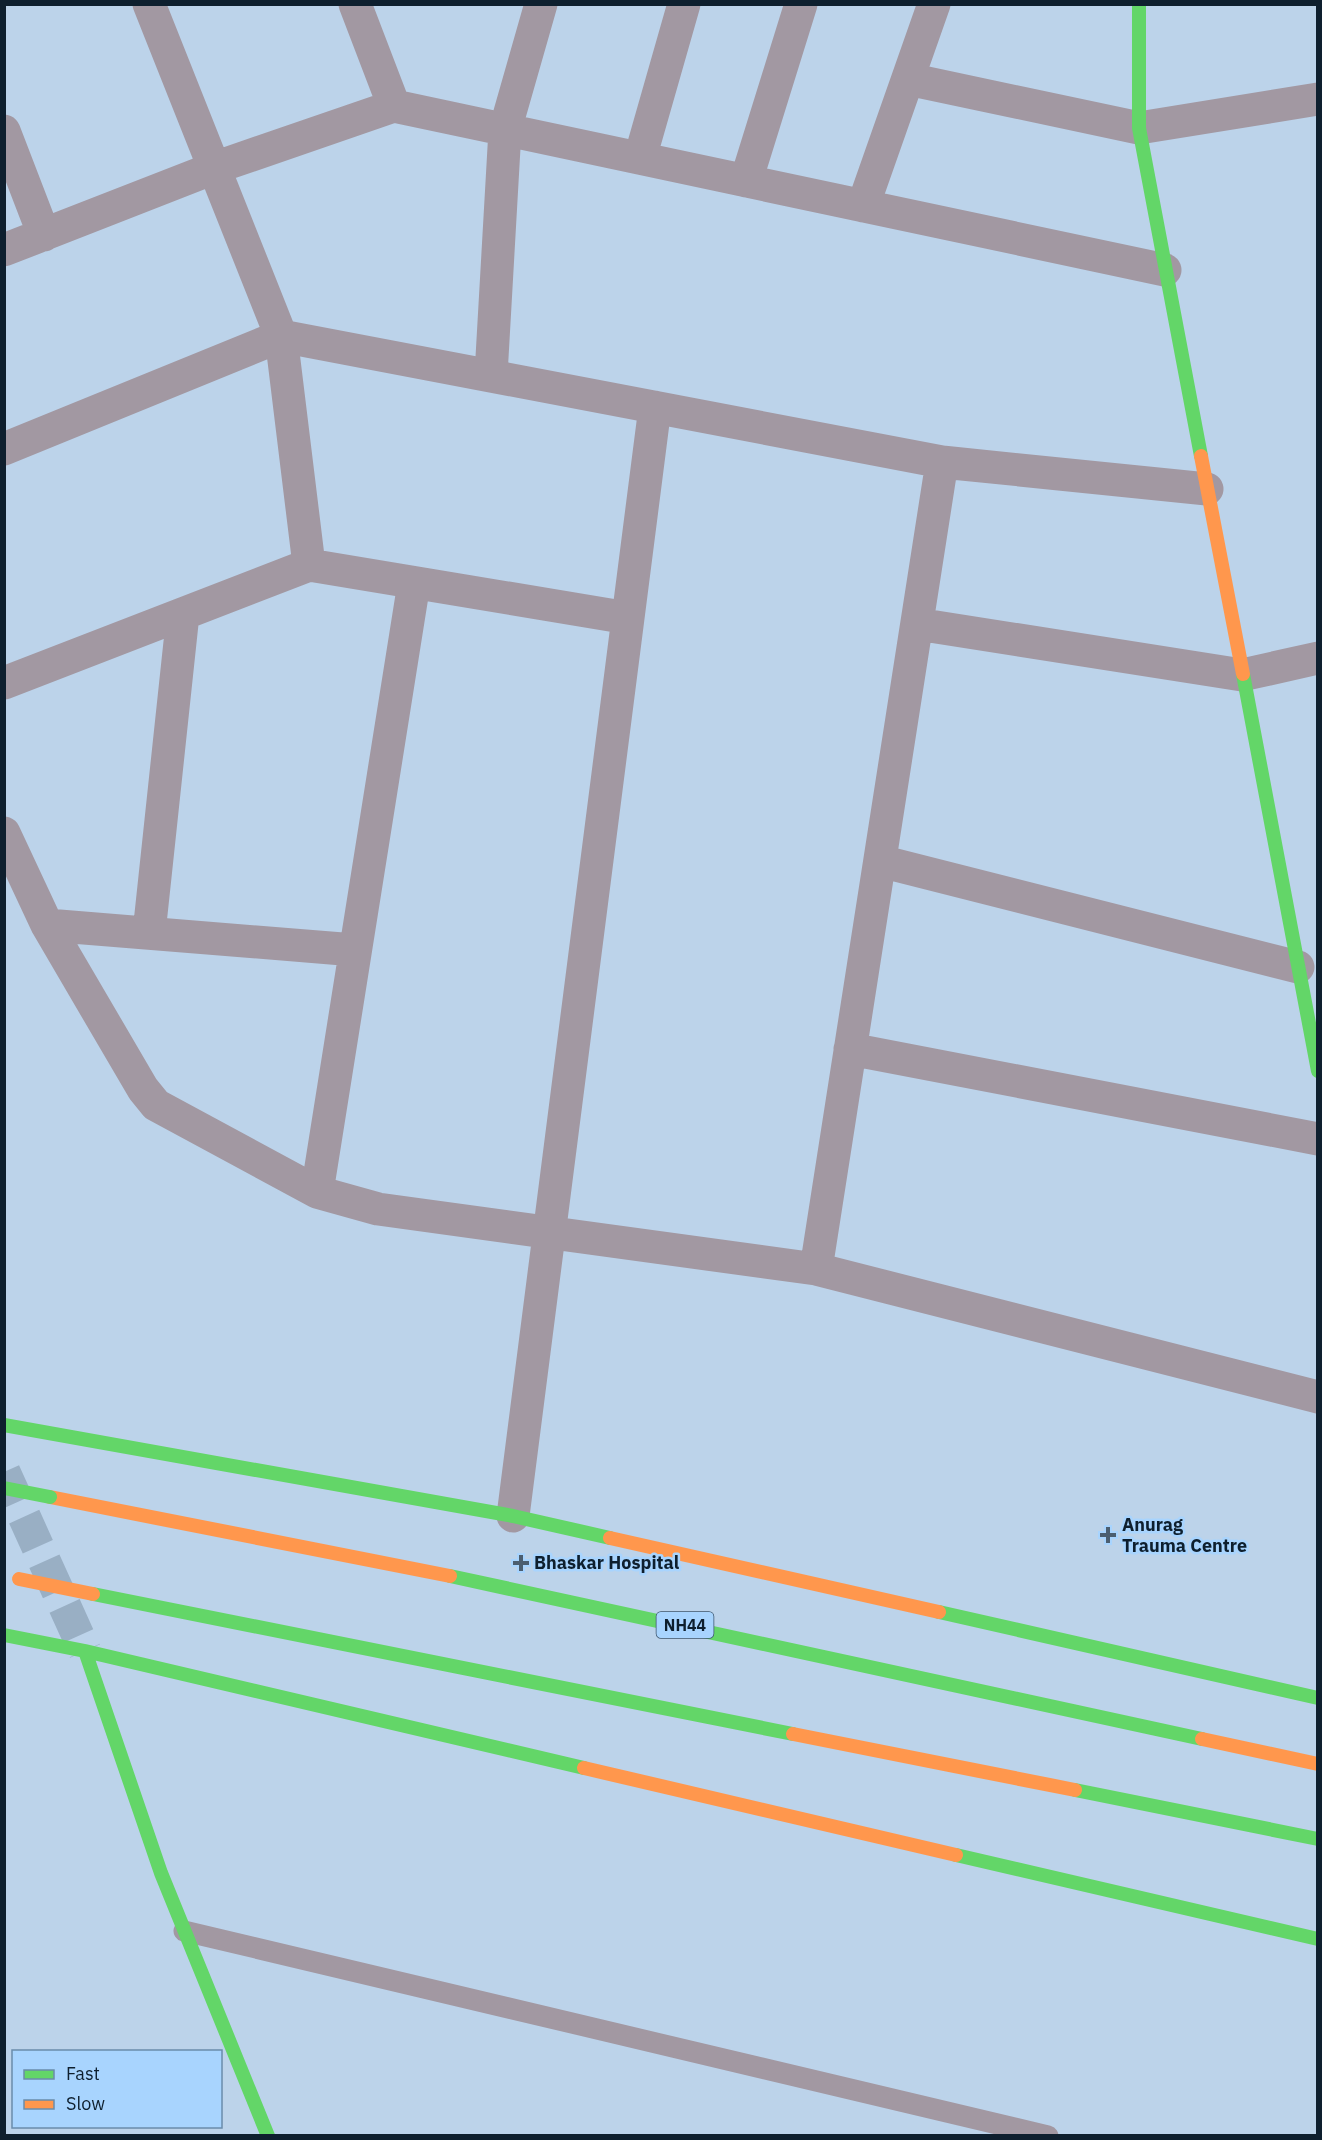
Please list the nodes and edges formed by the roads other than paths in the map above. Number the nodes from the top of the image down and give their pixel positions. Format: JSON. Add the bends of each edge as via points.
{"nodes":[{"id":1,"x":149,"y":4,"type":"edge"},
{"id":2,"x":355,"y":4,"type":"edge"},
{"id":3,"x":541,"y":4,"type":"edge"},
{"id":4,"x":684,"y":4,"type":"edge"},
{"id":5,"x":801,"y":4,"type":"edge"},
{"id":6,"x":934,"y":4,"type":"edge"},
{"id":7,"x":1139,"y":4,"type":"edge"},
{"id":8,"x":908,"y":79,"type":"junction"},
{"id":9,"x":1317,"y":99,"type":"edge"},
{"id":10,"x":394,"y":106,"type":"junction"},
{"id":11,"x":1139,"y":129,"type":"junction"},
{"id":12,"x":505,"y":130,"type":"junction"},
{"id":13,"x":4,"y":131,"type":"edge"},
{"id":14,"x":640,"y":158,"type":"junction"},
{"id":15,"x":214,"y":168,"type":"junction"},
{"id":16,"x":746,"y":181,"type":"junction"},
{"id":17,"x":862,"y":206,"type":"junction"},
{"id":18,"x":44,"y":235,"type":"junction"},
{"id":19,"x":4,"y":250,"type":"edge"},
{"id":20,"x":1165,"y":270,"type":"junction"},
{"id":21,"x":281,"y":336,"type":"junction"},
{"id":22,"x":491,"y":375,"type":"junction"},
{"id":23,"x":655,"y":407,"type":"junction"},
{"id":24,"x":4,"y":449,"type":"edge"},
{"id":25,"x":942,"y":462,"type":"junction"},
{"id":26,"x":1207,"y":489,"type":"junction"},
{"id":27,"x":309,"y":565,"type":"junction"},
{"id":28,"x":414,"y":583,"type":"junction"},
{"id":29,"x":183,"y":614,"type":"junction"},
{"id":30,"x":628,"y":618,"type":"junction"},
{"id":31,"x":917,"y":624,"type":"junction"},
{"id":32,"x":1317,"y":658,"type":"edge"},
{"id":33,"x":1242,"y":675,"type":"junction"},
{"id":34,"x":4,"y":683,"type":"edge"},
{"id":35,"x":4,"y":833,"type":"edge"},
{"id":36,"x":880,"y":861,"type":"junction"},
{"id":37,"x":47,"y":925,"type":"junction"},
{"id":38,"x":149,"y":933,"type":"junction"},
{"id":39,"x":355,"y":950,"type":"junction"},
{"id":40,"x":1298,"y":967,"type":"junction"},
{"id":41,"x":850,"y":1049,"type":"junction"},
{"id":42,"x":1317,"y":1071,"type":"edge"},
{"id":43,"x":1317,"y":1139,"type":"edge"},
{"id":44,"x":317,"y":1192,"type":"junction"},
{"id":45,"x":549,"y":1232,"type":"junction"},
{"id":46,"x":816,"y":1269,"type":"junction"},
{"id":47,"x":1317,"y":1397,"type":"edge"},
{"id":48,"x":4,"y":1425,"type":"edge"},
{"id":49,"x":4,"y":1488,"type":"edge"},
{"id":50,"x":513,"y":1516,"type":"junction"},
{"id":51,"x":4,"y":1576,"type":"edge"},
{"id":52,"x":4,"y":1635,"type":"edge"},
{"id":53,"x":85,"y":1651,"type":"junction"},
{"id":54,"x":1317,"y":1698,"type":"edge"},
{"id":55,"x":1317,"y":1764,"type":"edge"},
{"id":56,"x":1317,"y":1839,"type":"edge"},
{"id":57,"x":184,"y":1931,"type":"junction"},
{"id":58,"x":1317,"y":1939,"type":"edge"},
{"id":59,"x":268,"y":2136,"type":"edge"},
{"id":60,"x":1048,"y":2136,"type":"edge"}],
"edges":[{"from":1,"to":15,"type":"street"},
{"from":2,"to":10,"type":"street"},
{"from":3,"to":12,"type":"street"},
{"from":4,"to":14,"type":"street"},
{"from":5,"to":16,"type":"street"},
{"from":6,"to":8,"type":"street"},
{"from":7,"to":11,"type":"main road"},
{"from":8,"to":11,"type":"street"},
{"from":8,"to":17,"type":"street"},
{"from":9,"to":11,"type":"street"},
{"from":10,"to":12,"type":"street"},
{"from":10,"to":15,"type":"street"},
{"from":11,"to":20,"type":"main road"},
{"from":12,"to":14,"type":"street"},
{"from":12,"to":22,"type":"street"},
{"from":13,"to":18,"type":"street"},
{"from":14,"to":16,"type":"street"},
{"from":15,"to":18,"type":"street"},
{"from":15,"to":21,"type":"street"},
{"from":16,"to":17,"type":"street"},
{"from":17,"to":20,"type":"street"},
{"from":18,"to":19,"type":"street"},
{"from":20,"to":26,"type":"main road"},
{"from":21,"to":22,"type":"street"},
{"from":21,"to":24,"type":"street"},
{"from":21,"to":27,"type":"street"},
{"from":22,"to":23,"type":"street"},
{"from":23,"to":25,"type":"street"},
{"from":23,"to":30,"type":"street"},
{"from":25,"to":26,"type":"street"},
{"from":25,"to":31,"type":"street"},
{"from":26,"to":33,"type":"main road"},
{"from":27,"to":28,"type":"street"},
{"from":27,"to":29,"type":"street"},
{"from":28,"to":30,"type":"street"},
{"from":28,"to":39,"type":"street"},
{"from":29,"to":34,"type":"street"},
{"from":29,"to":38,"type":"street"},
{"from":30,"to":45,"type":"street"},
{"from":31,"to":33,"type":"street"},
{"from":31,"to":36,"type":"street"},
{"from":32,"to":33,"type":"street"},
{"from":33,"to":40,"type":"main road"},
{"from":35,"to":37,"type":"street"},
{"from":36,"to":40,"type":"street"},
{"from":36,"to":41,"type":"street"},
{"from":37,"to":38,"type":"street"},
{"from":37,"to":44,"type":"street","via":[[156,1105]]},
{"from":38,"to":39,"type":"street"},
{"from":39,"to":44,"type":"street"},
{"from":40,"to":42,"type":"main road"},
{"from":41,"to":43,"type":"street"},
{"from":41,"to":46,"type":"street"},
{"from":44,"to":45,"type":"street","via":[[378,1209]]},
{"from":45,"to":46,"type":"street"},
{"from":45,"to":50,"type":"street"},
{"from":46,"to":47,"type":"street"},
{"from":48,"to":50,"type":"main road"},
{"from":49,"to":55,"type":"main road","number":"NH44","bridge":true,"via":[[504,1586]]},
{"from":50,"to":54,"type":"main road"},
{"from":51,"to":56,"type":"main road","bridge":true},
{"from":52,"to":53,"type":"main road"},
{"from":53,"to":57,"type":"main road"},
{"from":53,"to":58,"type":"main road"},
{"from":57,"to":59,"type":"main road"},
{"from":57,"to":60,"type":"lane"}]}
